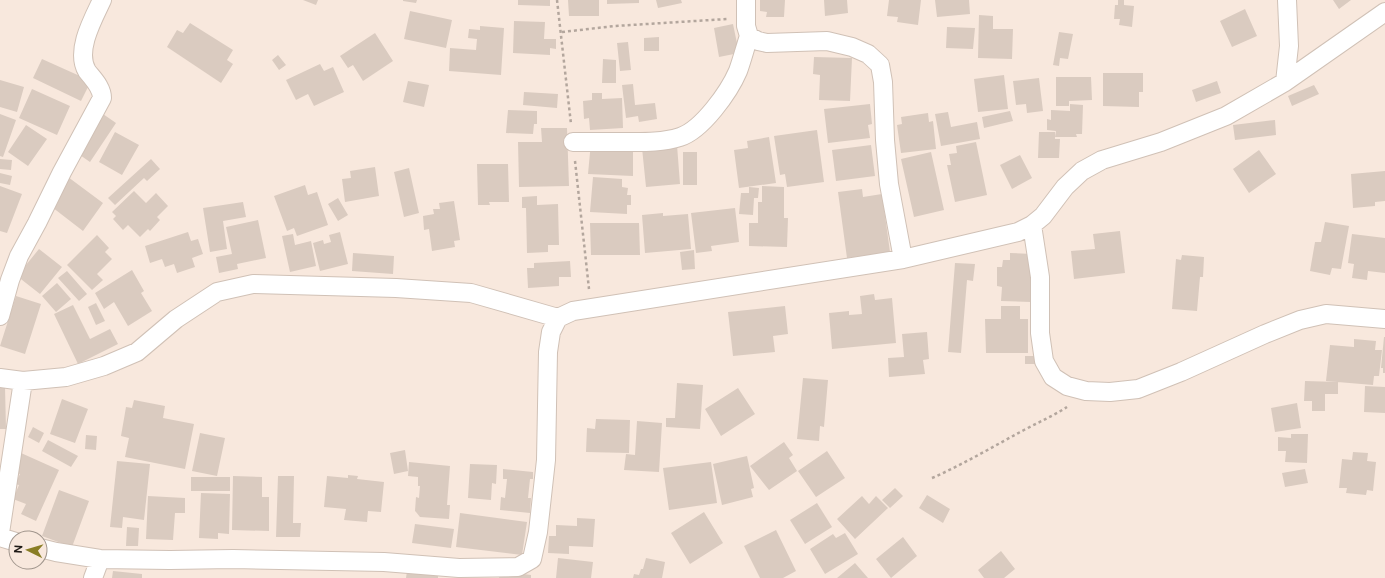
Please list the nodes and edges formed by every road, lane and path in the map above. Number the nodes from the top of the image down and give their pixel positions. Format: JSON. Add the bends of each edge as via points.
{"nodes":[{"id":1,"x":102,"y":0,"type":"edge"},
{"id":2,"x":1287,"y":0,"type":"edge"},
{"id":3,"x":746,"y":8,"type":"edge"},
{"id":4,"x":1385,"y":12,"type":"edge"},
{"id":5,"x":562,"y":32,"type":"dead end"},
{"id":6,"x":749,"y":36,"type":"junction"},
{"id":7,"x":1285,"y":82,"type":"junction"},
{"id":8,"x":573,"y":142,"type":"dead end"},
{"id":9,"x":1032,"y":225,"type":"junction"},
{"id":10,"x":903,"y":259,"type":"junction"},
{"id":11,"x":0,"y":316,"type":"edge"},
{"id":12,"x":558,"y":318,"type":"junction"},
{"id":13,"x":1385,"y":319,"type":"edge"},
{"id":14,"x":0,"y":378,"type":"edge"},
{"id":15,"x":23,"y":381,"type":"junction"},
{"id":16,"x":1086,"y":391,"type":"junction"},
{"id":17,"x":932,"y":478,"type":"dead end"},
{"id":18,"x":0,"y":533,"type":"edge"},
{"id":19,"x":48,"y":550,"type":"edge"},
{"id":20,"x":100,"y":559,"type":"junction"},
{"id":21,"x":93,"y":578,"type":"edge"}],
"edges":[{"from":1,"to":11,"type":"street","via":[[82,52],[86,69],[101,90],[102,98],[19,256]]},
{"from":2,"to":7,"type":"street","via":[[1288,46]]},
{"from":3,"to":5,"type":"path","via":[[703,21]]},
{"from":3,"to":6,"type":"street"},
{"from":4,"to":7,"type":"street"},
{"from":6,"to":8,"type":"street","via":[[737,72],[728,89],[695,129],[681,137],[659,141]]},
{"from":6,"to":10,"type":"street","via":[[767,43],[826,41],[846,45],[868,54],[880,65],[884,82],[889,184]]},
{"from":7,"to":9,"type":"street","via":[[1226,116],[1161,142],[1102,160],[1082,171]]},
{"from":9,"to":10,"type":"street","via":[[1018,232]]},
{"from":9,"to":16,"type":"street","via":[[1040,277],[1040,333],[1044,361],[1053,377],[1067,386]]},
{"from":10,"to":12,"type":"street","via":[[573,311]]},
{"from":12,"to":15,"type":"street","via":[[471,294],[396,288],[253,284],[217,292],[176,319],[137,352],[104,366],[66,377]]},
{"from":12,"to":20,"type":"street","via":[[548,352],[546,460],[538,532],[532,559],[518,567],[459,568],[384,562],[233,559]]},
{"from":13,"to":16,"type":"street","via":[[1326,314],[1300,320],[1138,388],[1110,392]]},
{"from":14,"to":15,"type":"street"},
{"from":15,"to":18,"type":"street"},
{"from":16,"to":17,"type":"path","via":[[1056,414]]},
{"from":19,"to":20,"type":"street"},
{"from":20,"to":21,"type":"street"}]}
